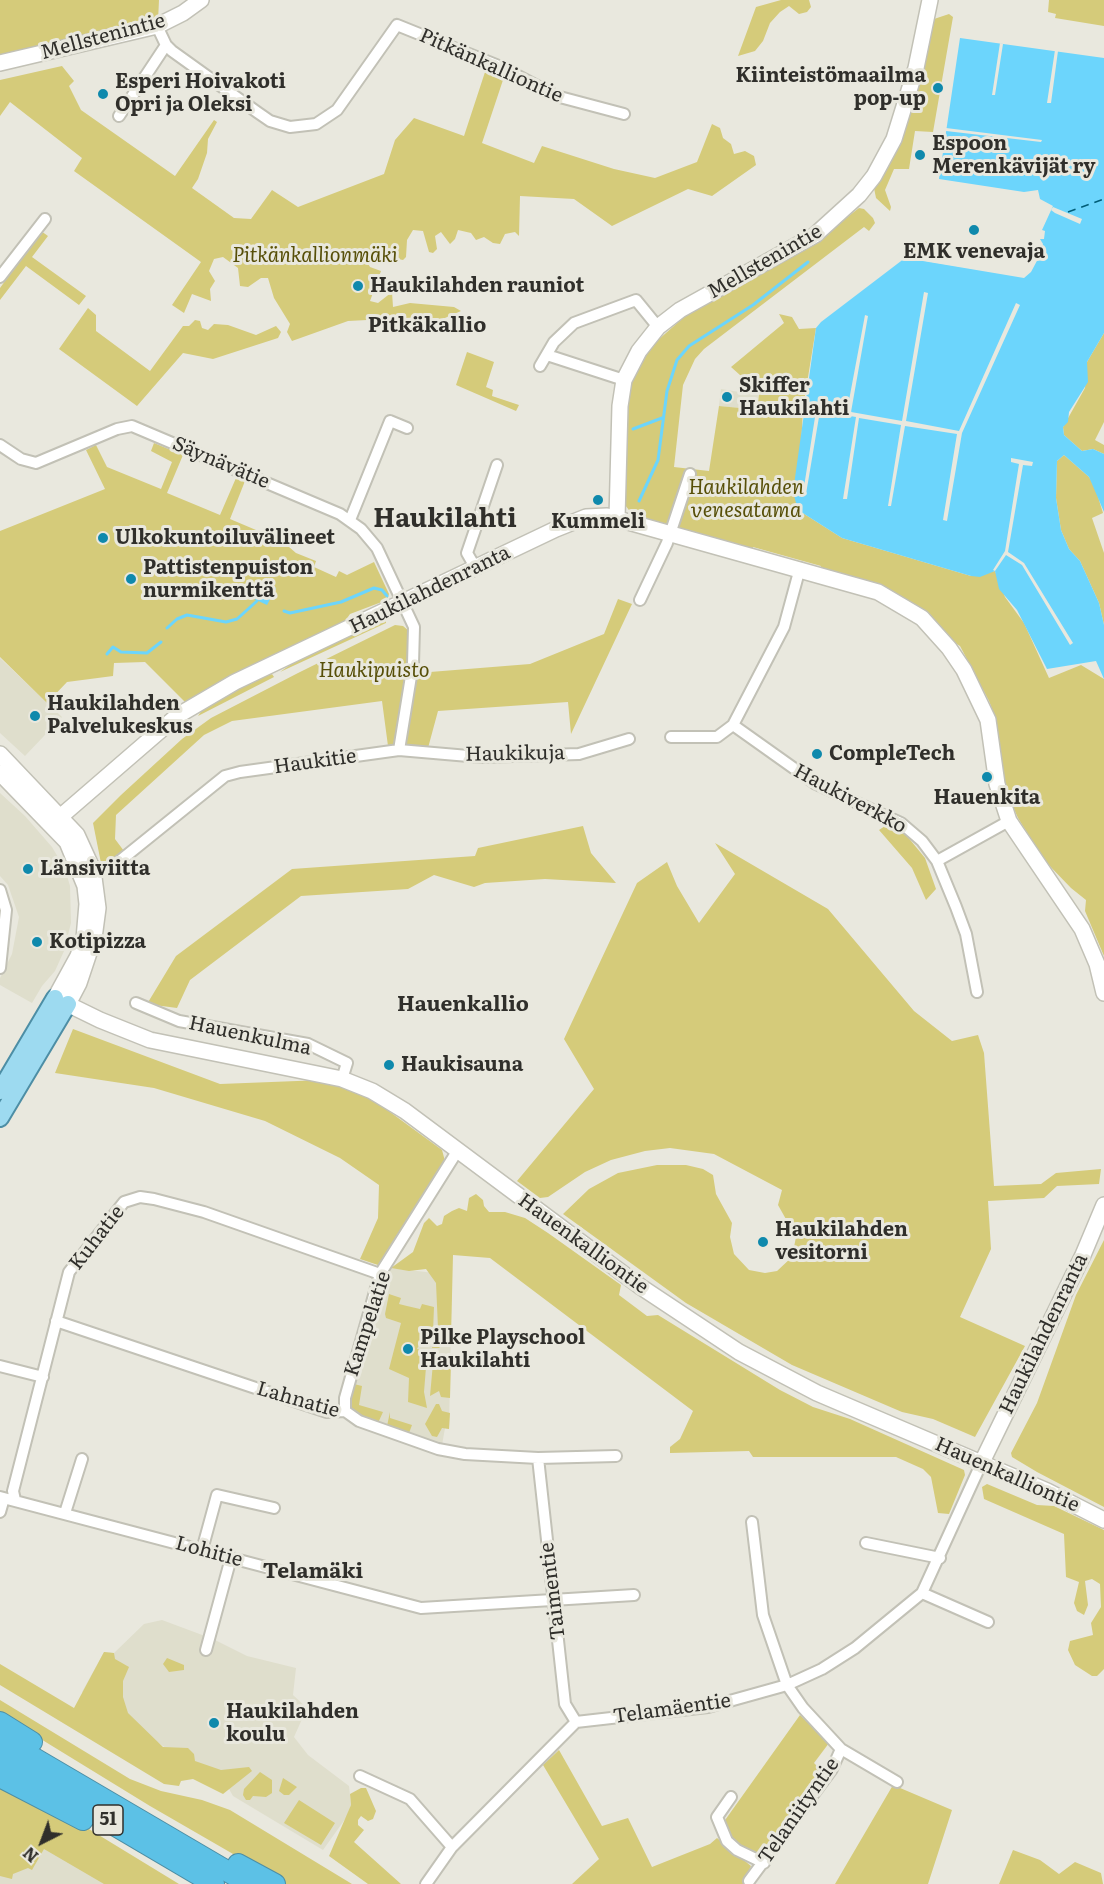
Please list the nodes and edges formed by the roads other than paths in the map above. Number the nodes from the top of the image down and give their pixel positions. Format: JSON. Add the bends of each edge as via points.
{"nodes":[{"id":1,"x":201,"y":0,"type":"edge"},
{"id":2,"x":930,"y":0,"type":"edge"},
{"id":3,"x":157,"y":26,"type":"junction"},
{"id":4,"x":166,"y":45,"type":"junction"},
{"id":5,"x":0,"y":63,"type":"edge"},
{"id":6,"x":624,"y":114,"type":"dead end"},
{"id":7,"x":119,"y":116,"type":"dead end"},
{"id":8,"x":45,"y":219,"type":"dead end"},
{"id":9,"x":0,"y":277,"type":"edge"},
{"id":10,"x":658,"y":327,"type":"junction"},
{"id":11,"x":547,"y":355,"type":"junction"},
{"id":12,"x":540,"y":366,"type":"dead end"},
{"id":13,"x":624,"y":381,"type":"junction"},
{"id":14,"x":407,"y":428,"type":"dead end"},
{"id":15,"x":0,"y":445,"type":"edge"},
{"id":16,"x":497,"y":465,"type":"dead end"},
{"id":17,"x":690,"y":474,"type":"dead end"},
{"id":18,"x":617,"y":518,"type":"junction"},
{"id":19,"x":350,"y":520,"type":"junction"},
{"id":20,"x":669,"y":532,"type":"junction"},
{"id":21,"x":475,"y":567,"type":"junction"},
{"id":22,"x":800,"y":568,"type":"junction"},
{"id":23,"x":640,"y":600,"type":"dead end"},
{"id":24,"x":404,"y":601,"type":"junction"},
{"id":25,"x":734,"y":725,"type":"junction"},
{"id":26,"x":671,"y":737,"type":"dead end"},
{"id":27,"x":629,"y":739,"type":"dead end"},
{"id":28,"x":399,"y":750,"type":"junction"},
{"id":29,"x":0,"y":754,"type":"edge"},
{"id":30,"x":0,"y":773,"type":"edge"},
{"id":31,"x":56,"y":820,"type":"junction"},
{"id":32,"x":1009,"y":821,"type":"junction"},
{"id":33,"x":937,"y":861,"type":"junction"},
{"id":34,"x":111,"y":868,"type":"dead end"},
{"id":35,"x":0,"y":890,"type":"edge"},
{"id":36,"x":0,"y":968,"type":"edge"},
{"id":37,"x":977,"y":992,"type":"dead end"},
{"id":38,"x":1104,"y":993,"type":"edge"},
{"id":39,"x":61,"y":1001,"type":"junction"},
{"id":40,"x":136,"y":1003,"type":"dead end"},
{"id":41,"x":342,"y":1079,"type":"junction"},
{"id":42,"x":0,"y":1091,"type":"edge"},
{"id":43,"x":1,"y":1114,"type":"edge"},
{"id":44,"x":458,"y":1150,"type":"junction"},
{"id":45,"x":1104,"y":1205,"type":"edge"},
{"id":46,"x":380,"y":1274,"type":"junction"},
{"id":47,"x":56,"y":1321,"type":"junction"},
{"id":48,"x":0,"y":1366,"type":"edge"},
{"id":49,"x":43,"y":1377,"type":"junction"},
{"id":50,"x":345,"y":1411,"type":"junction"},
{"id":51,"x":616,"y":1456,"type":"dead end"},
{"id":52,"x":538,"y":1458,"type":"junction"},
{"id":53,"x":82,"y":1459,"type":"dead end"},
{"id":54,"x":982,"y":1462,"type":"junction"},
{"id":55,"x":6,"y":1498,"type":"edge"},
{"id":56,"x":274,"y":1508,"type":"dead end"},
{"id":57,"x":0,"y":1512,"type":"edge"},
{"id":58,"x":65,"y":1513,"type":"junction"},
{"id":59,"x":1104,"y":1520,"type":"edge"},
{"id":60,"x":752,"y":1522,"type":"dead end"},
{"id":61,"x":866,"y":1543,"type":"dead end"},
{"id":62,"x":202,"y":1550,"type":"junction"},
{"id":63,"x":231,"y":1558,"type":"junction"},
{"id":64,"x":940,"y":1558,"type":"junction"},
{"id":65,"x":922,"y":1593,"type":"junction"},
{"id":66,"x":634,"y":1596,"type":"dead end"},
{"id":67,"x":555,"y":1602,"type":"junction"},
{"id":68,"x":988,"y":1622,"type":"dead end"},
{"id":69,"x":206,"y":1650,"type":"dead end"},
{"id":70,"x":787,"y":1685,"type":"junction"},
{"id":71,"x":0,"y":1722,"type":"edge"},
{"id":72,"x":576,"y":1722,"type":"junction"},
{"id":73,"x":0,"y":1738,"type":"edge"},
{"id":74,"x":841,"y":1749,"type":"junction"},
{"id":75,"x":0,"y":1758,"type":"edge"},
{"id":76,"x":360,"y":1776,"type":"dead end"},
{"id":77,"x":0,"y":1778,"type":"edge"},
{"id":78,"x":897,"y":1782,"type":"dead end"},
{"id":79,"x":93,"y":1793,"type":"junction"},
{"id":80,"x":731,"y":1797,"type":"dead end"},
{"id":81,"x":452,"y":1847,"type":"junction"},
{"id":82,"x":197,"y":1853,"type":"junction"},
{"id":83,"x":764,"y":1863,"type":"junction"},
{"id":84,"x":749,"y":1881,"type":"dead end"},
{"id":85,"x":192,"y":1884,"type":"edge"},
{"id":86,"x":214,"y":1884,"type":"edge"},
{"id":87,"x":249,"y":1884,"type":"edge"},
{"id":88,"x":275,"y":1884,"type":"edge"},
{"id":89,"x":426,"y":1884,"type":"edge"}],
"edges":[{"from":1,"to":3,"type":"street","name":"Mellstenintie"},
{"from":2,"to":10,"type":"street","name":"Mellstenintie","via":[[916,68],[894,139],[859,195],[815,235],[681,310]]},
{"from":3,"to":4,"type":"street","name":"Pitkänkalliontie"},
{"from":3,"to":5,"type":"street","name":"Mellstenintie"},
{"from":4,"to":6,"type":"street","name":"Pitkänkalliontie","via":[[270,121],[290,128],[316,124],[332,115],[397,25],[501,67],[556,96]]},
{"from":4,"to":7,"type":"street"},
{"from":8,"to":9,"type":"street"},
{"from":10,"to":11,"type":"street","via":[[636,300],[574,323],[554,342]]},
{"from":10,"to":13,"type":"street","name":"Mellstenintie","via":[[639,351]]},
{"from":11,"to":12,"type":"street"},
{"from":11,"to":13,"type":"street"},
{"from":13,"to":18,"type":"street","name":"Mellstenintie"},
{"from":14,"to":19,"type":"street","via":[[390,421]]},
{"from":15,"to":19,"type":"street","name":"Säynävätie","via":[[21,459],[36,463],[132,426]]},
{"from":16,"to":21,"type":"street","via":[[467,553]]},
{"from":17,"to":20,"type":"street"},
{"from":18,"to":20,"type":"street","name":"Haukilahdenranta"},
{"from":18,"to":21,"type":"street","name":"Haukilahdenranta","via":[[586,517]]},
{"from":19,"to":24,"type":"street","name":"Säynävätie","via":[[377,548]]},
{"from":20,"to":22,"type":"street","name":"Haukilahdenranta"},
{"from":20,"to":23,"type":"street"},
{"from":21,"to":24,"type":"street","name":"Haukilahdenranta"},
{"from":22,"to":25,"type":"street","via":[[784,627]]},
{"from":22,"to":32,"type":"street","name":"Haukilahdenranta","via":[[878,592],[922,618],[954,656],[978,702],[980,722],[989,741]]},
{"from":24,"to":28,"type":"street","via":[[414,627],[415,646]]},
{"from":24,"to":31,"type":"street","name":"Haukilahdenranta","via":[[235,682],[177,716]]},
{"from":25,"to":26,"type":"street","via":[[717,737]]},
{"from":25,"to":33,"type":"street","name":"Haukiverkko","via":[[816,784],[878,811],[912,831]]},
{"from":27,"to":28,"type":"street","name":"Haukikuja","via":[[579,754],[480,757]]},
{"from":28,"to":34,"type":"street","name":"Haukitie","via":[[225,776]]},
{"from":29,"to":31,"type":"street"},
{"from":30,"to":31,"type":"street"},
{"from":31,"to":39,"type":"street","via":[[77,835],[86,852],[97,887],[98,908],[80,983]]},
{"from":32,"to":33,"type":"street"},
{"from":32,"to":38,"type":"street","name":"Haukilahdenranta","via":[[1082,929]]},
{"from":33,"to":37,"type":"street","name":"Haukiverkko","via":[[966,934]]},
{"from":35,"to":36,"type":"street","via":[[6,910]]},
{"from":39,"to":41,"type":"street","name":"Hauenkalliontie","via":[[150,1040]]},
{"from":39,"to":42,"type":"main road"},
{"from":39,"to":43,"type":"main road"},
{"from":40,"to":41,"type":"street","name":"Hauenkulma","via":[[179,1021],[308,1044],[347,1063]]},
{"from":41,"to":44,"type":"street","name":"Hauenkalliontie","via":[[390,1101]]},
{"from":44,"to":46,"type":"street","name":"Kampelatie"},
{"from":44,"to":54,"type":"street","name":"Hauenkalliontie","via":[[641,1287],[740,1352],[817,1393]]},
{"from":45,"to":54,"type":"street","name":"Haukilahdenranta"},
{"from":46,"to":47,"type":"street","name":"Kuhatie","via":[[239,1223],[140,1197],[117,1208],[75,1261]]},
{"from":46,"to":50,"type":"street","name":"Kampelatie","via":[[345,1398]]},
{"from":47,"to":49,"type":"street","name":"Kuhatie"},
{"from":47,"to":50,"type":"street","name":"Lahnatie","via":[[327,1412]]},
{"from":48,"to":49,"type":"street"},
{"from":49,"to":55,"type":"street","name":"Kuhatie","via":[[13,1491]]},
{"from":50,"to":52,"type":"street","name":"Lahnatie","via":[[359,1421],[438,1449],[482,1456]]},
{"from":51,"to":52,"type":"street","name":"Lahnatie"},
{"from":52,"to":67,"type":"street","name":"Taimentie"},
{"from":53,"to":58,"type":"street"},
{"from":54,"to":59,"type":"street","name":"Hauenkalliontie"},
{"from":54,"to":64,"type":"street","name":"Telamäentie"},
{"from":55,"to":57,"type":"street","name":"Kuhatie"},
{"from":55,"to":58,"type":"street","name":"Lohitie"},
{"from":56,"to":62,"type":"street","via":[[217,1495]]},
{"from":58,"to":62,"type":"street","name":"Lohitie"},
{"from":60,"to":70,"type":"street","name":"Telaniityntie","via":[[763,1615]]},
{"from":61,"to":64,"type":"street"},
{"from":62,"to":63,"type":"street","name":"Lohitie"},
{"from":63,"to":67,"type":"street","name":"Lohitie","via":[[421,1608]]},
{"from":63,"to":69,"type":"street"},
{"from":64,"to":65,"type":"street","name":"Telamäentie"},
{"from":65,"to":68,"type":"street"},
{"from":65,"to":70,"type":"street","name":"Telamäentie","via":[[844,1656]]},
{"from":66,"to":67,"type":"street","name":"Lohitie"},
{"from":67,"to":72,"type":"street","name":"Taimentie","via":[[565,1704]]},
{"from":70,"to":72,"type":"street","name":"Telamäentie","via":[[708,1707]]},
{"from":70,"to":74,"type":"street","name":"Telaniityntie"},
{"from":71,"to":79,"type":"highway","via":[[68,1764]]},
{"from":72,"to":81,"type":"street"},
{"from":73,"to":79,"type":"highway","number":"51"},
{"from":74,"to":78,"type":"street"},
{"from":74,"to":83,"type":"street","name":"Telaniityntie","via":[[832,1769]]},
{"from":75,"to":86,"type":"highway","number":"51"},
{"from":76,"to":81,"type":"street","via":[[405,1795]]},
{"from":77,"to":85,"type":"highway","via":[[77,1817]]},
{"from":79,"to":82,"type":"highway","number":"51"},
{"from":80,"to":83,"type":"street","via":[[717,1817],[728,1841]]},
{"from":81,"to":89,"type":"street"},
{"from":82,"to":87,"type":"highway","number":"51"},
{"from":82,"to":88,"type":"highway","via":[[224,1857]]},
{"from":83,"to":84,"type":"street","name":"Telaniityntie"}]}
